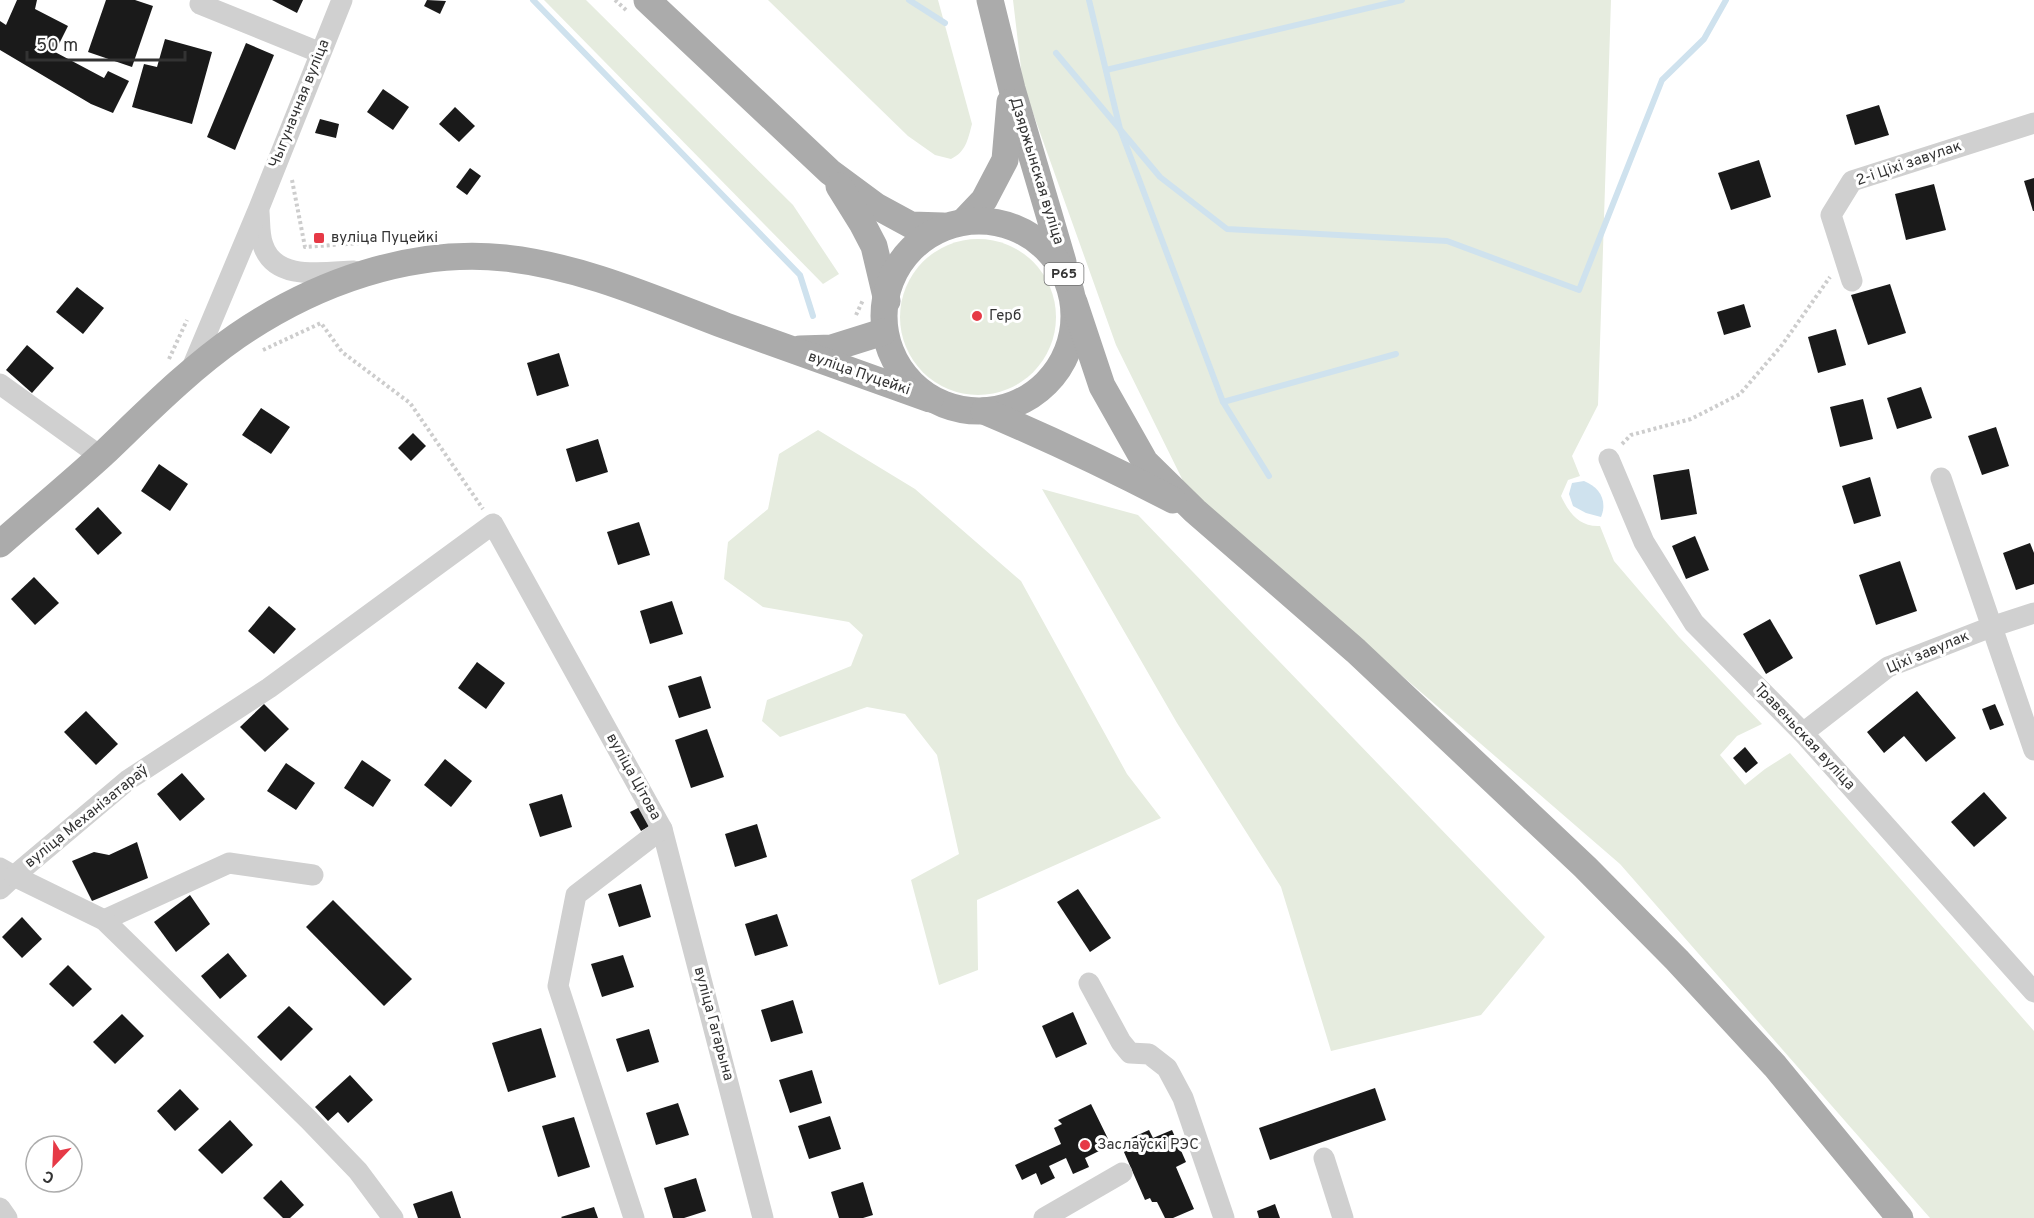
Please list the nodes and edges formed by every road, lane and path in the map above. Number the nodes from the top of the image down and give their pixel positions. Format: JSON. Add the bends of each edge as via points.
{"nodes":[{"id":1,"x":201,"y":0,"type":"edge"},
{"id":2,"x":342,"y":0,"type":"edge"},
{"id":3,"x":615,"y":0,"type":"edge"},
{"id":4,"x":990,"y":0,"type":"edge"},
{"id":5,"x":639,"y":7,"type":"edge"},
{"id":6,"x":321,"y":51,"type":"junction"},
{"id":7,"x":1012,"y":89,"type":"junction"},
{"id":8,"x":2034,"y":123,"type":"edge"},
{"id":9,"x":273,"y":170,"type":"junction"},
{"id":10,"x":830,"y":172,"type":"junction"},
{"id":11,"x":259,"y":208,"type":"junction"},
{"id":12,"x":954,"y":223,"type":"junction"},
{"id":13,"x":388,"y":241,"type":"dead end"},
{"id":14,"x":1845,"y":257,"type":"junction"},
{"id":15,"x":372,"y":270,"type":"junction"},
{"id":16,"x":1852,"y":281,"type":"dead end"},
{"id":17,"x":1072,"y":295,"type":"junction"},
{"id":18,"x":876,"y":298,"type":"junction"},
{"id":19,"x":189,"y":315,"type":"dead end"},
{"id":20,"x":854,"y":320,"type":"dead end"},
{"id":21,"x":324,"y":329,"type":"dead end"},
{"id":22,"x":883,"y":332,"type":"junction"},
{"id":23,"x":789,"y":350,"type":"junction"},
{"id":24,"x":178,"y":369,"type":"junction"},
{"id":25,"x":0,"y":384,"type":"edge"},
{"id":26,"x":930,"y":399,"type":"junction"},
{"id":27,"x":984,"y":411,"type":"junction"},
{"id":28,"x":100,"y":456,"type":"junction"},
{"id":29,"x":1609,"y":459,"type":"joint"},
{"id":30,"x":1941,"y":478,"type":"dead end"},
{"id":31,"x":1195,"y":512,"type":"junction"},
{"id":32,"x":493,"y":524,"type":"junction"},
{"id":33,"x":0,"y":544,"type":"edge"},
{"id":34,"x":2034,"y":614,"type":"edge"},
{"id":35,"x":1991,"y":627,"type":"junction"},
{"id":36,"x":1803,"y":733,"type":"junction"},
{"id":37,"x":2034,"y":750,"type":"edge"},
{"id":38,"x":662,"y":829,"type":"junction"},
{"id":39,"x":313,"y":875,"type":"dead end"},
{"id":40,"x":5,"y":878,"type":"edge"},
{"id":41,"x":104,"y":920,"type":"junction"},
{"id":42,"x":1089,"y":982,"type":"dead end"},
{"id":43,"x":2034,"y":992,"type":"edge"},
{"id":44,"x":1324,"y":1158,"type":"dead end"},
{"id":45,"x":1122,"y":1173,"type":"dead end"},
{"id":46,"x":0,"y":1208,"type":"edge"},
{"id":47,"x":7,"y":1218,"type":"edge"},
{"id":48,"x":393,"y":1218,"type":"edge"},
{"id":49,"x":634,"y":1218,"type":"edge"},
{"id":50,"x":764,"y":1218,"type":"edge"},
{"id":51,"x":1044,"y":1218,"type":"edge"},
{"id":52,"x":1224,"y":1218,"type":"edge"},
{"id":53,"x":1343,"y":1218,"type":"edge"},
{"id":54,"x":1900,"y":1218,"type":"edge"}],
"edges":[{"from":1,"to":6,"type":"street","via":[[201,4]]},
{"from":2,"to":6,"type":"street","name":"Чыгуначная вуліца"},
{"from":3,"to":5,"type":"path"},
{"from":4,"to":7,"type":"main road","name":"Дзяржынская вуліца","number":"Р65"},
{"from":5,"to":10,"type":"main road","number":"Р65"},
{"from":6,"to":9,"type":"street","name":"Чыгуначная вуліца"},
{"from":7,"to":12,"type":"main road","name":"Дзяржынская вуліца","number":"Р65","via":[[1005,160],[984,200]]},
{"from":7,"to":17,"type":"main road","name":"Дзяржынская вуліца","number":"Р65"},
{"from":8,"to":14,"type":"street","name":"2-і Ціхі завулак","via":[[1852,180],[1831,215]]},
{"from":9,"to":11,"type":"street","name":"Чыгуначная вуліца"},
{"from":9,"to":13,"type":"path","via":[[291,176],[305,247]]},
{"from":10,"to":12,"type":"main road","number":"Р65","via":[[876,206],[911,225]]},
{"from":10,"to":18,"type":"main road","number":"Р65","via":[[874,246]]},
{"from":11,"to":15,"type":"street","via":[[262,243],[279,266],[310,273]]},
{"from":11,"to":24,"type":"street","name":"Чыгуначная вуліца"},
{"from":12,"to":17,"type":"main road","number":"Р65","via":[[992,220],[1034,237],[1059,263]]},
{"from":12,"to":18,"type":"main road","number":"Р65","via":[[921,238]]},
{"from":14,"to":16,"type":"street","name":"2-і Ціхі завулак"},
{"from":14,"to":29,"type":"path","via":[[1782,345],[1740,394],[1691,420],[1631,435]]},
{"from":15,"to":23,"type":"main road","name":"вуліца Пуцейкі","via":[[467,257],[505,258],[552,267],[600,280]]},
{"from":15,"to":24,"type":"main road","name":"вуліца Пуцейкі","via":[[286,307]]},
{"from":17,"to":27,"type":"main road","number":"Р65","via":[[1074,329],[1053,377],[1033,395],[1010,406]]},
{"from":17,"to":31,"type":"main road","via":[[1102,386],[1145,462]]},
{"from":18,"to":20,"type":"path"},
{"from":18,"to":22,"type":"main road","number":"Р65"},
{"from":19,"to":24,"type":"path"},
{"from":21,"to":32,"type":"path","via":[[342,352],[410,403]]},
{"from":22,"to":23,"type":"main road","name":"вуліца Пуцейкі","via":[[832,348]]},
{"from":22,"to":26,"type":"main road","number":"Р65","via":[[892,358],[908,381]]},
{"from":23,"to":26,"type":"main road","name":"вуліца Пуцейкі"},
{"from":24,"to":28,"type":"main road","name":"вуліца Пуцейкі"},
{"from":25,"to":28,"type":"street"},
{"from":26,"to":27,"type":"main road","number":"Р65","via":[[956,409]]},
{"from":27,"to":31,"type":"main road","via":[[1113,469]]},
{"from":28,"to":33,"type":"main road","name":"вуліца Пуцейкі"},
{"from":29,"to":36,"type":"street","name":"Травеньская вуліца","via":[[1644,542],[1694,623]]},
{"from":30,"to":35,"type":"street"},
{"from":31,"to":54,"type":"main road","via":[[1356,651],[1585,867],[1775,1066]]},
{"from":32,"to":38,"type":"street","name":"вуліца Цітова"},
{"from":32,"to":40,"type":"street","name":"вуліца Механізатараў","via":[[269,687],[128,780]]},
{"from":34,"to":35,"type":"street","name":"Ціхі завулак"},
{"from":35,"to":36,"type":"street","name":"Ціхі завулак","via":[[1888,667]]},
{"from":35,"to":37,"type":"street"},
{"from":36,"to":43,"type":"street","name":"Травеньская вуліца"},
{"from":38,"to":49,"type":"street","name":"вуліца Цітова","via":[[576,896],[558,986]]},
{"from":38,"to":50,"type":"street","name":"вуліца Гагарына"},
{"from":39,"to":41,"type":"street","via":[[229,863]]},
{"from":40,"to":41,"type":"street","name":"вуліца Механізатараў"},
{"from":41,"to":48,"type":"street","name":"вуліца Механізатараў","via":[[317,1128],[358,1171]]},
{"from":42,"to":52,"type":"street","via":[[1130,1053],[1149,1054],[1167,1068],[1183,1098]]},
{"from":44,"to":53,"type":"street"},
{"from":45,"to":51,"type":"street"},
{"from":46,"to":47,"type":"street"}]}
